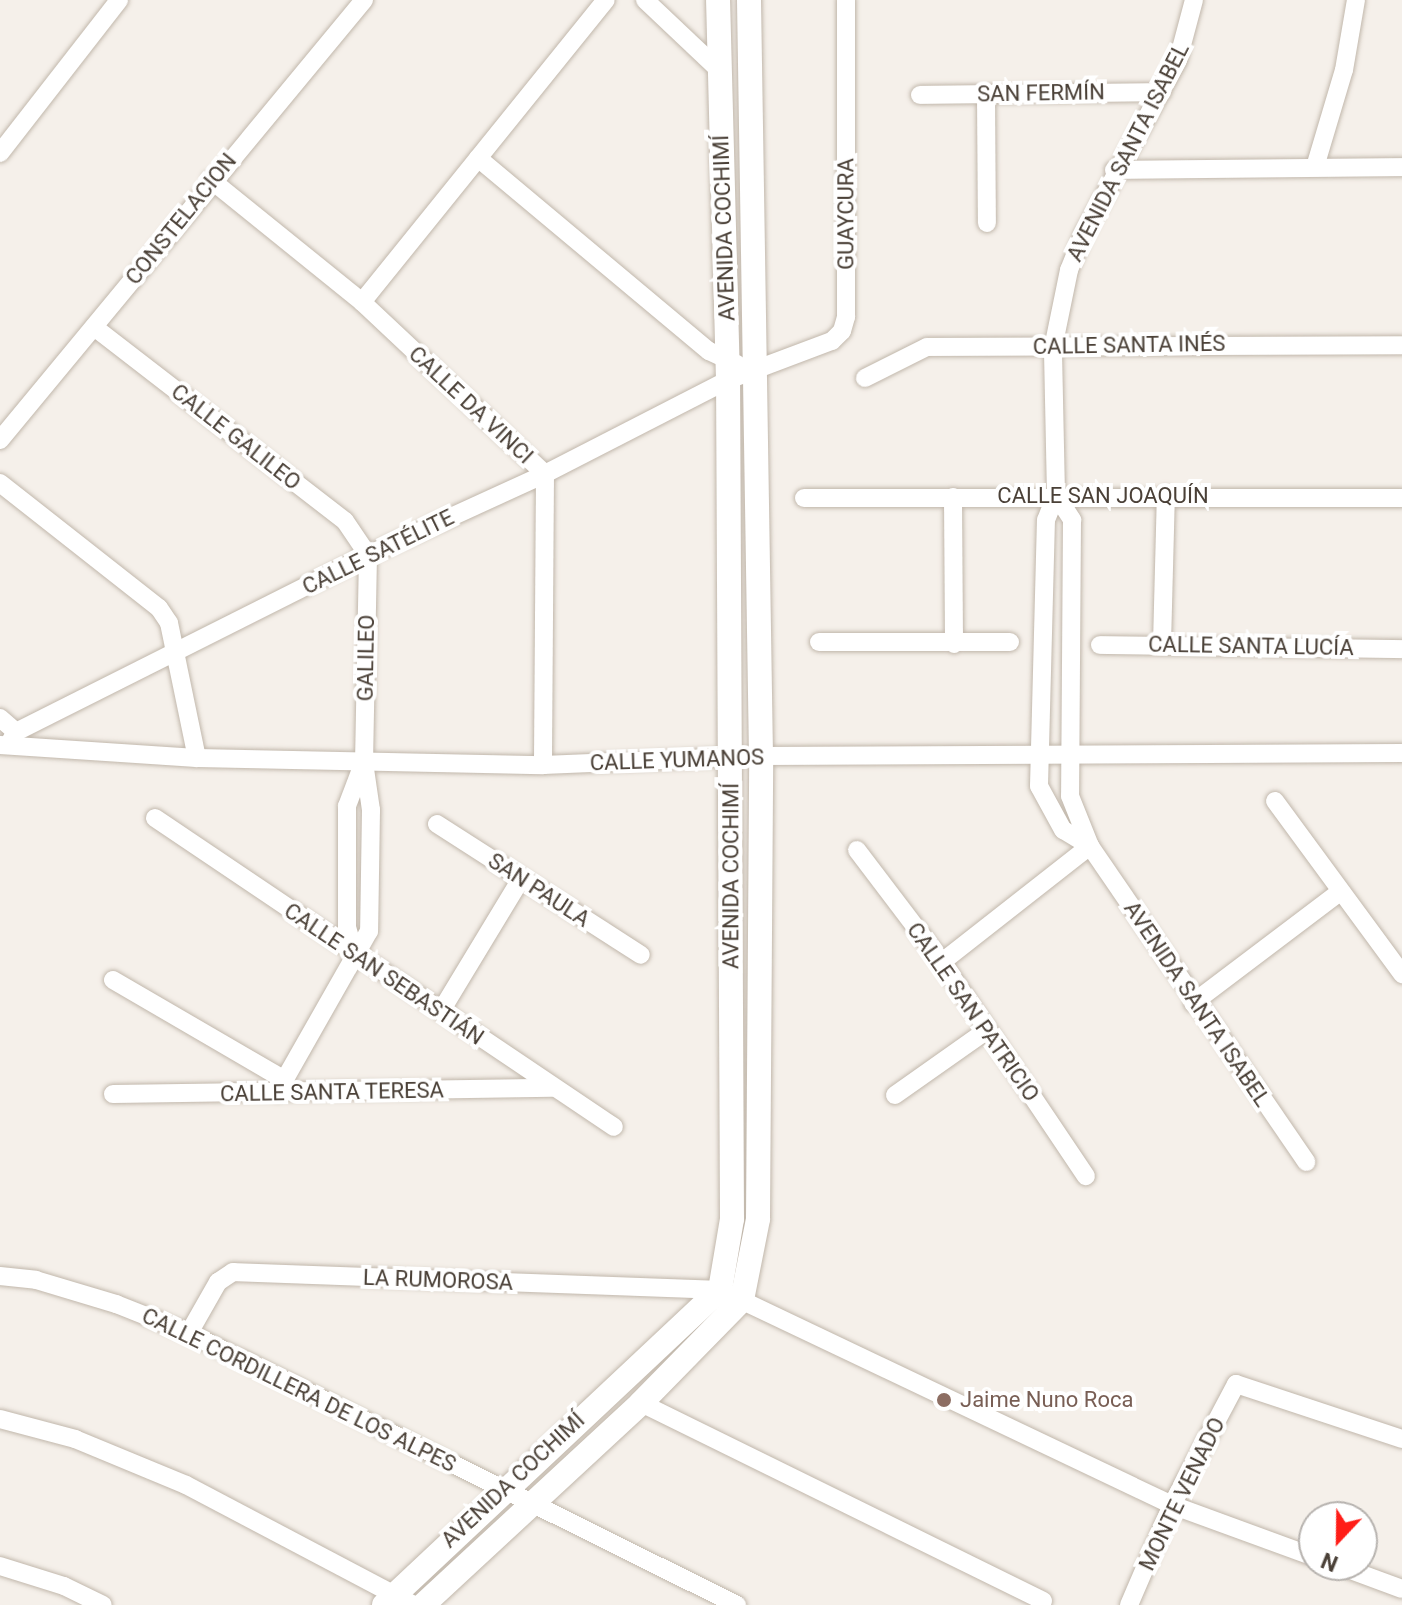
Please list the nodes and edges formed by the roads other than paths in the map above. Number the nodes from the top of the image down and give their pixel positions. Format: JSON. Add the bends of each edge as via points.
{"nodes":[{"id":1,"x":119,"y":0,"type":"edge"},
{"id":2,"x":364,"y":0,"type":"edge"},
{"id":3,"x":606,"y":0,"type":"edge"},
{"id":4,"x":645,"y":0,"type":"edge"},
{"id":5,"x":718,"y":0,"type":"edge"},
{"id":6,"x":749,"y":0,"type":"edge"},
{"id":7,"x":846,"y":0,"type":"edge"},
{"id":8,"x":1194,"y":0,"type":"edge"},
{"id":9,"x":1356,"y":0,"type":"edge"},
{"id":10,"x":719,"y":70,"type":"junction"},
{"id":11,"x":1162,"y":92,"type":"junction"},
{"id":12,"x":986,"y":94,"type":"junction"},
{"id":13,"x":920,"y":95,"type":"dead end"},
{"id":14,"x":0,"y":153,"type":"edge"},
{"id":15,"x":478,"y":158,"type":"junction"},
{"id":16,"x":1315,"y":167,"type":"junction"},
{"id":17,"x":1402,"y":167,"type":"edge"},
{"id":18,"x":1114,"y":170,"type":"junction"},
{"id":19,"x":211,"y":180,"type":"junction"},
{"id":20,"x":987,"y":223,"type":"dead end"},
{"id":21,"x":362,"y":302,"type":"junction"},
{"id":22,"x":94,"y":327,"type":"junction"},
{"id":23,"x":1402,"y":345,"type":"edge"},
{"id":24,"x":1053,"y":348,"type":"junction"},
{"id":25,"x":755,"y":369,"type":"junction"},
{"id":26,"x":728,"y":371,"type":"junction"},
{"id":27,"x":865,"y":378,"type":"dead end"},
{"id":28,"x":0,"y":440,"type":"edge"},
{"id":29,"x":545,"y":474,"type":"junction"},
{"id":30,"x":0,"y":483,"type":"edge"},
{"id":31,"x":1056,"y":495,"type":"junction"},
{"id":32,"x":1166,"y":495,"type":"junction"},
{"id":33,"x":953,"y":497,"type":"junction"},
{"id":34,"x":804,"y":498,"type":"dead end"},
{"id":35,"x":1402,"y":498,"type":"edge"},
{"id":36,"x":368,"y":555,"type":"junction"},
{"id":37,"x":1047,"y":594,"type":"junction"},
{"id":38,"x":1071,"y":594,"type":"junction"},
{"id":39,"x":819,"y":642,"type":"dead end"},
{"id":40,"x":1010,"y":642,"type":"dead end"},
{"id":41,"x":954,"y":644,"type":"junction"},
{"id":42,"x":1162,"y":644,"type":"junction"},
{"id":43,"x":1100,"y":645,"type":"dead end"},
{"id":44,"x":1402,"y":649,"type":"edge"},
{"id":45,"x":178,"y":652,"type":"junction"},
{"id":46,"x":0,"y":718,"type":"edge"},
{"id":47,"x":8,"y":740,"type":"edge"},
{"id":48,"x":1402,"y":753,"type":"edge"},
{"id":49,"x":761,"y":756,"type":"junction"},
{"id":50,"x":1067,"y":756,"type":"junction"},
{"id":51,"x":731,"y":757,"type":"junction"},
{"id":52,"x":1040,"y":757,"type":"junction"},
{"id":53,"x":197,"y":758,"type":"junction"},
{"id":54,"x":364,"y":762,"type":"junction"},
{"id":55,"x":543,"y":765,"type":"junction"},
{"id":56,"x":1275,"y":801,"type":"dead end"},
{"id":57,"x":155,"y":818,"type":"dead end"},
{"id":58,"x":437,"y":824,"type":"dead end"},
{"id":59,"x":1090,"y":846,"type":"junction"},
{"id":60,"x":857,"y":850,"type":"dead end"},
{"id":61,"x":521,"y":879,"type":"junction"},
{"id":62,"x":1340,"y":892,"type":"junction"},
{"id":63,"x":355,"y":955,"type":"junction"},
{"id":64,"x":641,"y":955,"type":"dead end"},
{"id":65,"x":942,"y":962,"type":"junction"},
{"id":66,"x":1402,"y":974,"type":"edge"},
{"id":67,"x":113,"y":980,"type":"dead end"},
{"id":68,"x":1193,"y":1003,"type":"junction"},
{"id":69,"x":441,"y":1011,"type":"junction"},
{"id":70,"x":987,"y":1030,"type":"junction"},
{"id":71,"x":281,"y":1087,"type":"junction"},
{"id":72,"x":552,"y":1088,"type":"junction"},
{"id":73,"x":113,"y":1094,"type":"dead end"},
{"id":74,"x":895,"y":1095,"type":"dead end"},
{"id":75,"x":614,"y":1127,"type":"dead end"},
{"id":76,"x":1306,"y":1162,"type":"dead end"},
{"id":77,"x":1086,"y":1176,"type":"dead end"},
{"id":78,"x":0,"y":1276,"type":"edge"},
{"id":79,"x":731,"y":1295,"type":"junction"},
{"id":80,"x":189,"y":1333,"type":"junction"},
{"id":81,"x":641,"y":1403,"type":"junction"},
{"id":82,"x":0,"y":1419,"type":"edge"},
{"id":83,"x":1402,"y":1439,"type":"edge"},
{"id":84,"x":502,"y":1489,"type":"junction"},
{"id":85,"x":530,"y":1503,"type":"junction"},
{"id":86,"x":1172,"y":1505,"type":"junction"},
{"id":87,"x":1298,"y":1551,"type":"edge"},
{"id":88,"x":0,"y":1566,"type":"edge"},
{"id":89,"x":1378,"y":1580,"type":"edge"},
{"id":90,"x":1402,"y":1589,"type":"edge"},
{"id":91,"x":387,"y":1599,"type":"edge"},
{"id":92,"x":1043,"y":1601,"type":"dead end"},
{"id":93,"x":103,"y":1605,"type":"edge"},
{"id":94,"x":414,"y":1605,"type":"edge"},
{"id":95,"x":423,"y":1605,"type":"edge"},
{"id":96,"x":737,"y":1605,"type":"edge"},
{"id":97,"x":1129,"y":1605,"type":"edge"}],
"edges":[{"from":1,"to":14,"type":"street"},
{"from":2,"to":19,"type":"street","name":"CONSTELACION"},
{"from":3,"to":15,"type":"street"},
{"from":4,"to":10,"type":"street"},
{"from":5,"to":10,"type":"street","name":"AVENIDA COCHIMÍ"},
{"from":6,"to":25,"type":"street","name":"AVENIDA COCHIMÍ"},
{"from":7,"to":25,"type":"street","name":"GUAYCURA","via":[[846,317],[832,341]]},
{"from":8,"to":11,"type":"street","name":"AVENIDA SANTA ISABEL","via":[[1189,29]]},
{"from":9,"to":16,"type":"street","via":[[1344,70]]},
{"from":10,"to":26,"type":"street","name":"AVENIDA COCHIMÍ"},
{"from":11,"to":12,"type":"street","name":"SAN FERMÍN"},
{"from":11,"to":18,"type":"street","name":"AVENIDA SANTA ISABEL"},
{"from":12,"to":13,"type":"street","name":"SAN FERMÍN"},
{"from":12,"to":20,"type":"street"},
{"from":15,"to":21,"type":"street"},
{"from":15,"to":26,"type":"street"},
{"from":16,"to":17,"type":"street"},
{"from":16,"to":18,"type":"street"},
{"from":18,"to":24,"type":"street","name":"AVENIDA SANTA ISABEL","via":[[1069,270]]},
{"from":19,"to":21,"type":"street","name":"CALLE DA VINCI"},
{"from":19,"to":22,"type":"street","name":"CONSTELACION"},
{"from":21,"to":29,"type":"street","name":"CALLE DA VINCI"},
{"from":22,"to":28,"type":"street","name":"CONSTELACION"},
{"from":22,"to":36,"type":"street","name":"CALLE GALILEO","via":[[345,521]]},
{"from":23,"to":24,"type":"street","name":"CALLE SANTA INÉS","via":[[1210,342]]},
{"from":24,"to":27,"type":"street","name":"CALLE SANTA INÉS","via":[[927,347]]},
{"from":24,"to":31,"type":"street","name":"AVENIDA SANTA ISABEL"},
{"from":25,"to":26,"type":"street"},
{"from":25,"to":49,"type":"street","name":"AVENIDA COCHIMÍ"},
{"from":26,"to":29,"type":"street","name":"CALLE SATÉLITE"},
{"from":26,"to":51,"type":"street","name":"AVENIDA COCHIMÍ"},
{"from":29,"to":36,"type":"street","name":"CALLE SATÉLITE"},
{"from":29,"to":55,"type":"street","name":"CALLE DA VINCI"},
{"from":30,"to":45,"type":"street","via":[[159,608]]},
{"from":31,"to":32,"type":"street","name":"CALLE SAN JOAQUÍN"},
{"from":31,"to":33,"type":"street","name":"CALLE SAN JOAQUÍN"},
{"from":31,"to":37,"type":"street","name":"AVENIDA SANTA ISABEL","via":[[1046,520]]},
{"from":31,"to":38,"type":"street","name":"AVENIDA SANTA ISABEL","via":[[1072,520]]},
{"from":32,"to":35,"type":"street","name":"CALLE SAN JOAQUÍN"},
{"from":32,"to":42,"type":"street"},
{"from":33,"to":34,"type":"street","name":"CALLE SAN JOAQUÍN"},
{"from":33,"to":41,"type":"street"},
{"from":36,"to":45,"type":"street","name":"CALLE SATÉLITE"},
{"from":36,"to":54,"type":"street","name":"GALILEO"},
{"from":37,"to":38,"type":"street"},
{"from":37,"to":52,"type":"street","name":"AVENIDA SANTA ISABEL"},
{"from":38,"to":50,"type":"street","name":"AVENIDA SANTA ISABEL"},
{"from":39,"to":41,"type":"street"},
{"from":40,"to":41,"type":"street"},
{"from":42,"to":43,"type":"street","name":"CALLE SANTA LUCÍA"},
{"from":42,"to":44,"type":"street","name":"CALLE SANTA LUCÍA"},
{"from":45,"to":47,"type":"street","name":"CALLE SATÉLITE"},
{"from":45,"to":53,"type":"street"},
{"from":46,"to":47,"type":"street"},
{"from":47,"to":53,"type":"street","name":"CALLE YUMANOS"},
{"from":48,"to":50,"type":"street","name":"CALLE YUMANOS"},
{"from":49,"to":51,"type":"street","name":"CALLE YUMANOS"},
{"from":49,"to":52,"type":"street","name":"CALLE YUMANOS"},
{"from":49,"to":79,"type":"street","name":"AVENIDA COCHIMÍ","via":[[758,1219]]},
{"from":50,"to":52,"type":"street","name":"CALLE YUMANOS"},
{"from":50,"to":59,"type":"street","name":"AVENIDA SANTA ISABEL","via":[[1070,796]]},
{"from":51,"to":55,"type":"street","name":"CALLE YUMANOS"},
{"from":51,"to":79,"type":"street","name":"AVENIDA COCHIMÍ"},
{"from":52,"to":59,"type":"street","name":"AVENIDA SANTA ISABEL","via":[[1039,786],[1045,803],[1063,830]]},
{"from":53,"to":54,"type":"street","name":"CALLE YUMANOS"},
{"from":54,"to":55,"type":"street","name":"CALLE YUMANOS"},
{"from":54,"to":63,"type":"street","name":"GALILEO","via":[[347,806],[347,927]]},
{"from":56,"to":62,"type":"street"},
{"from":57,"to":63,"type":"street","name":"CALLE SAN SEBASTIÁN"},
{"from":58,"to":61,"type":"street","name":"SAN PAULA"},
{"from":59,"to":65,"type":"street"},
{"from":59,"to":68,"type":"street","name":"AVENIDA SANTA ISABEL"},
{"from":60,"to":65,"type":"street","name":"CALLE SAN PATRICIO"},
{"from":61,"to":64,"type":"street","name":"SAN PAULA"},
{"from":61,"to":69,"type":"street"},
{"from":62,"to":66,"type":"street"},
{"from":62,"to":68,"type":"street"},
{"from":63,"to":69,"type":"street","name":"CALLE SAN SEBASTIÁN"},
{"from":63,"to":71,"type":"street"},
{"from":65,"to":70,"type":"street","name":"CALLE SAN PATRICIO"},
{"from":67,"to":71,"type":"street"},
{"from":68,"to":76,"type":"street","name":"AVENIDA SANTA ISABEL"},
{"from":69,"to":72,"type":"street","name":"CALLE SAN SEBASTIÁN"},
{"from":70,"to":74,"type":"street"},
{"from":70,"to":77,"type":"street","name":"CALLE SAN PATRICIO"},
{"from":71,"to":72,"type":"street","name":"CALLE SANTA TERESA"},
{"from":71,"to":73,"type":"street","name":"CALLE SANTA TERESA"},
{"from":72,"to":75,"type":"street","name":"CALLE SAN SEBASTIÁN"},
{"from":78,"to":80,"type":"street","name":"CALLE CORDILLERA DE LOS ALPES","via":[[36,1280],[116,1304]]},
{"from":79,"to":80,"type":"street","name":"LA RUMOROSA","via":[[233,1272],[218,1282]]},
{"from":79,"to":81,"type":"street","name":"AVENIDA COCHIMÍ"},
{"from":79,"to":84,"type":"street","name":"AVENIDA COCHIMÍ"},
{"from":79,"to":86,"type":"street"},
{"from":80,"to":84,"type":"street","name":"CALLE CORDILLERA DE LOS ALPES"},
{"from":81,"to":85,"type":"street","name":"AVENIDA COCHIMÍ"},
{"from":81,"to":92,"type":"street"},
{"from":82,"to":91,"type":"street","via":[[75,1439],[186,1485]]},
{"from":83,"to":86,"type":"street","name":"MONTE VENADO","via":[[1236,1384]]},
{"from":84,"to":85,"type":"street","name":"CALLE CORDILLERA DE LOS ALPES"},
{"from":84,"to":91,"type":"street","name":"AVENIDA COCHIMÍ"},
{"from":85,"to":95,"type":"street","name":"AVENIDA COCHIMÍ"},
{"from":85,"to":96,"type":"street","name":"CALLE CORDILLERA DE LOS ALPES"},
{"from":86,"to":87,"type":"street"},
{"from":86,"to":97,"type":"street","name":"MONTE VENADO"},
{"from":88,"to":93,"type":"street"},
{"from":89,"to":90,"type":"street"},
{"from":91,"to":94,"type":"street"}]}
